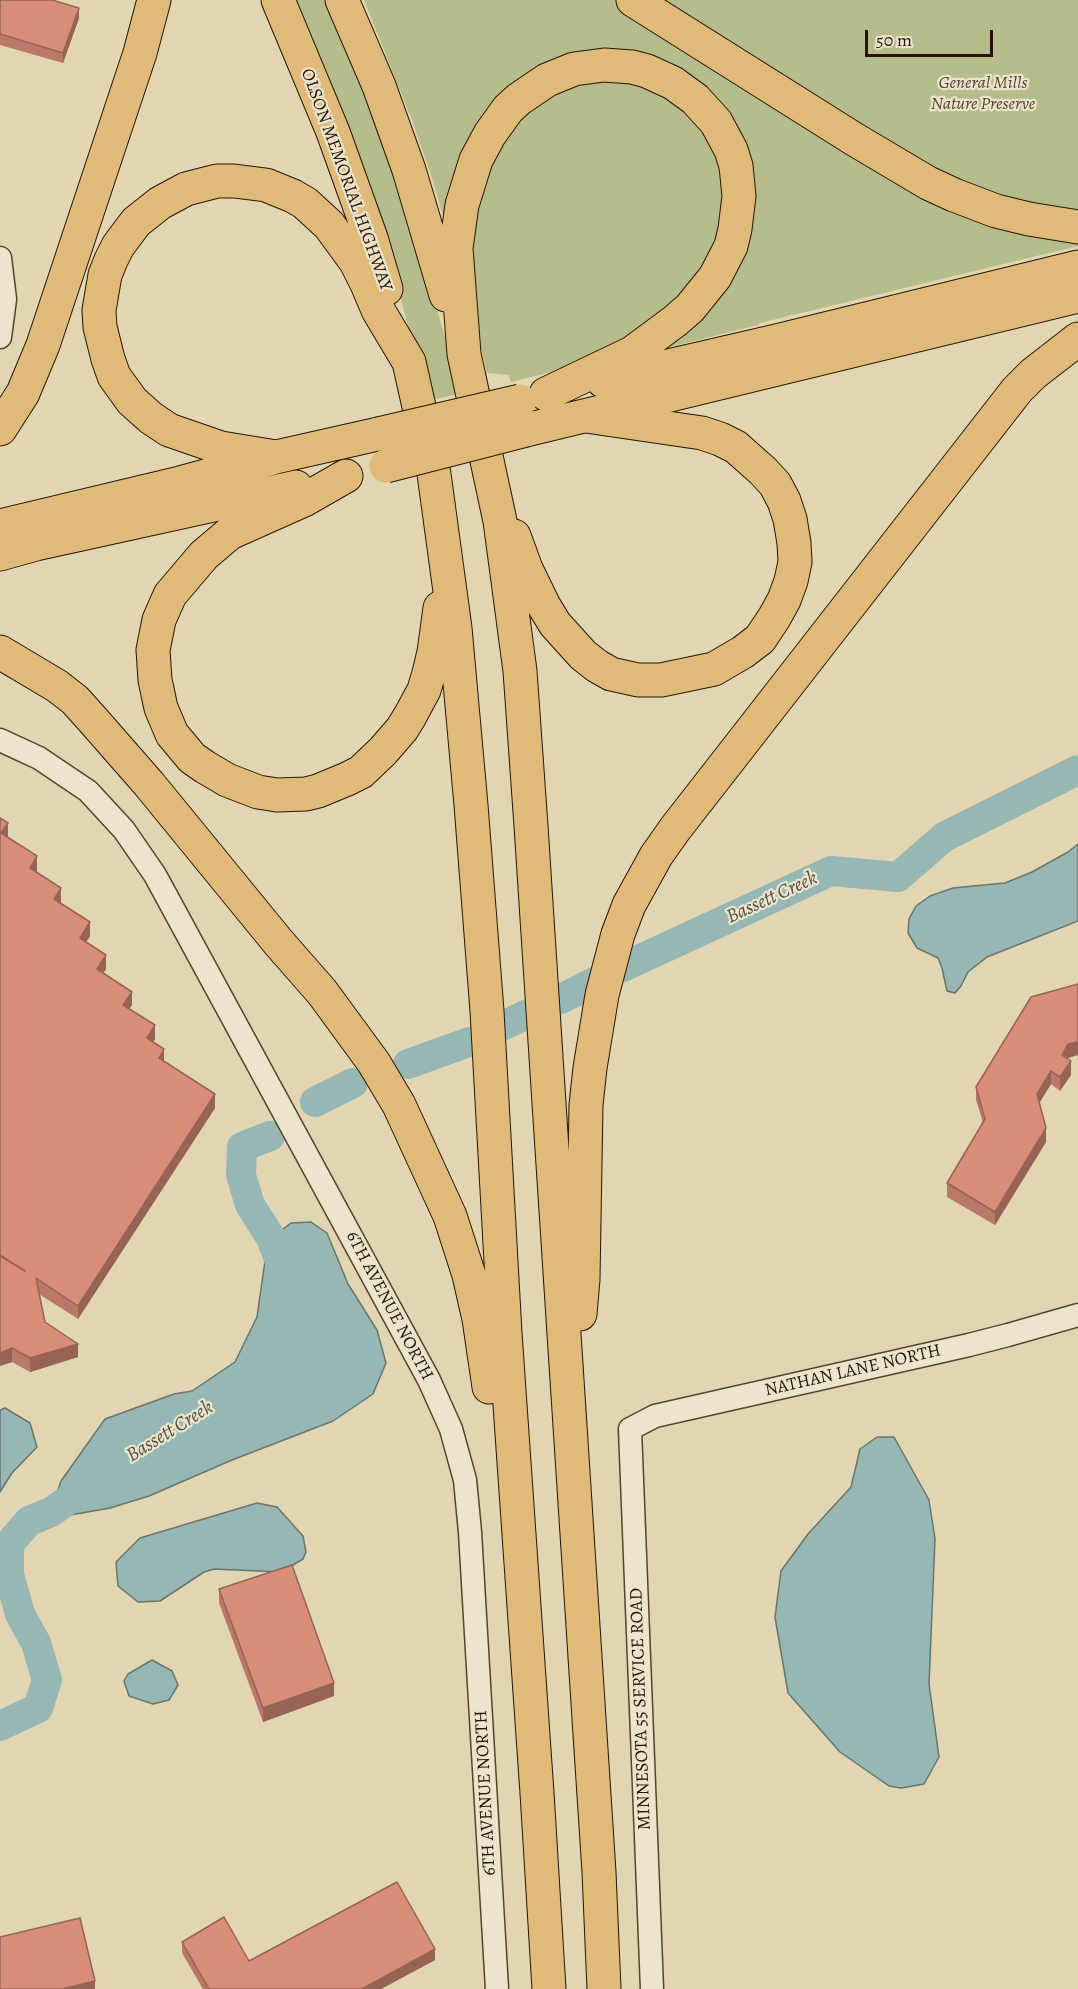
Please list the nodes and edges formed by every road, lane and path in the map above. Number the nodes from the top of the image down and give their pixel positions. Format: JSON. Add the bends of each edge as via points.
{"nodes":[{"id":1,"x":154,"y":0,"type":"edge"},
{"id":2,"x":278,"y":0,"type":"edge"},
{"id":3,"x":342,"y":0,"type":"edge"},
{"id":4,"x":633,"y":0,"type":"edge"},
{"id":5,"x":1078,"y":226,"type":"edge"},
{"id":6,"x":0,"y":258,"type":"edge"},
{"id":7,"x":1078,"y":267,"type":"edge"},
{"id":8,"x":1078,"y":296,"type":"edge"},
{"id":9,"x":0,"y":338,"type":"edge"},
{"id":10,"x":1078,"y":339,"type":"edge"},
{"id":11,"x":464,"y":354,"type":"junction"},
{"id":12,"x":409,"y":362,"type":"junction"},
{"id":13,"x":531,"y":408,"type":"junction"},
{"id":14,"x":586,"y":416,"type":"junction"},
{"id":15,"x":0,"y":429,"type":"edge"},
{"id":16,"x":276,"y":457,"type":"junction"},
{"id":17,"x":488,"y":462,"type":"junction"},
{"id":18,"x":346,"y":476,"type":"junction"},
{"id":19,"x":441,"y":514,"type":"junction"},
{"id":20,"x":0,"y":526,"type":"edge"},
{"id":21,"x":0,"y":554,"type":"edge"},
{"id":22,"x":0,"y":652,"type":"edge"},
{"id":23,"x":0,"y":740,"type":"edge"},
{"id":24,"x":1078,"y":1315,"type":"edge"},
{"id":25,"x":569,"y":1414,"type":"junction"},
{"id":26,"x":630,"y":1429,"type":"joint"},
{"id":27,"x":522,"y":1568,"type":"junction"},
{"id":28,"x":497,"y":1989,"type":"edge"},
{"id":29,"x":549,"y":1989,"type":"edge"},
{"id":30,"x":604,"y":1989,"type":"edge"},
{"id":31,"x":652,"y":1989,"type":"edge"}],
"edges":[{"from":1,"to":15,"type":"highway","via":[[43,345],[23,393]]},
{"from":2,"to":12,"type":"highway","name":"OLSON MEMORIAL HIGHWAY","via":[[333,132]]},
{"from":3,"to":11,"type":"highway","via":[[409,170]]},
{"from":4,"to":5,"type":"highway","via":[[928,183],[996,211]]},
{"from":6,"to":9,"type":"street","via":[[5,299]]},
{"from":7,"to":13,"type":"highway","via":[[776,341]]},
{"from":8,"to":14,"type":"highway"},
{"from":10,"to":25,"type":"highway","via":[[1017,390],[675,829],[629,905],[602,995],[590,1068],[583,1279]]},
{"from":11,"to":13,"type":"highway","via":[[456,248],[464,197],[490,134],[519,99],[560,74],[604,65],[661,77],[684,90],[716,122],[731,150],[739,196],[730,246],[715,277],[690,308],[668,327],[632,353]]},
{"from":11,"to":17,"type":"highway"},
{"from":12,"to":16,"type":"highway","via":[[378,310],[356,262],[329,225],[305,203],[266,185],[217,181],[186,189],[160,203],[136,222],[118,246],[105,275],[100,327],[114,376],[141,410],[169,429],[221,448]]},
{"from":12,"to":19,"type":"highway"},
{"from":13,"to":14,"type":"highway"},
{"from":13,"to":16,"type":"highway","bridge":true,"via":[[378,434]]},
{"from":13,"to":18,"type":"highway","bridge":true,"via":[[386,466]]},
{"from":14,"to":17,"type":"highway","via":[[681,429],[720,439],[736,447],[775,484],[790,519],[795,562],[791,581],[760,639],[731,660],[714,669],[661,680],[610,674],[597,666],[569,641],[544,606]]},
{"from":16,"to":20,"type":"highway"},
{"from":17,"to":25,"type":"highway","via":[[520,671]]},
{"from":18,"to":19,"type":"highway","via":[[223,538],[170,594],[159,620],[153,650],[154,674],[166,723],[192,758],[243,787],[277,795],[318,791],[361,772],[402,729],[424,690],[434,652],[440,608]]},
{"from":18,"to":21,"type":"highway"},
{"from":19,"to":27,"type":"highway","via":[[473,828]]},
{"from":22,"to":27,"type":"highway","via":[[57,686],[100,728],[322,992],[399,1105],[450,1216],[469,1275]]},
{"from":23,"to":28,"type":"street","name":"6TH AVENUE NORTH","via":[[39,758],[88,791],[124,830],[155,875],[429,1380],[451,1429],[465,1480],[470,1532]]},
{"from":24,"to":26,"type":"street","name":"NATHAN LANE NORTH","via":[[979,1343],[655,1416]]},
{"from":25,"to":30,"type":"highway"},
{"from":26,"to":31,"type":"street","name":"MINNESOTA 55 SERVICE ROAD"},
{"from":27,"to":29,"type":"highway"}]}
